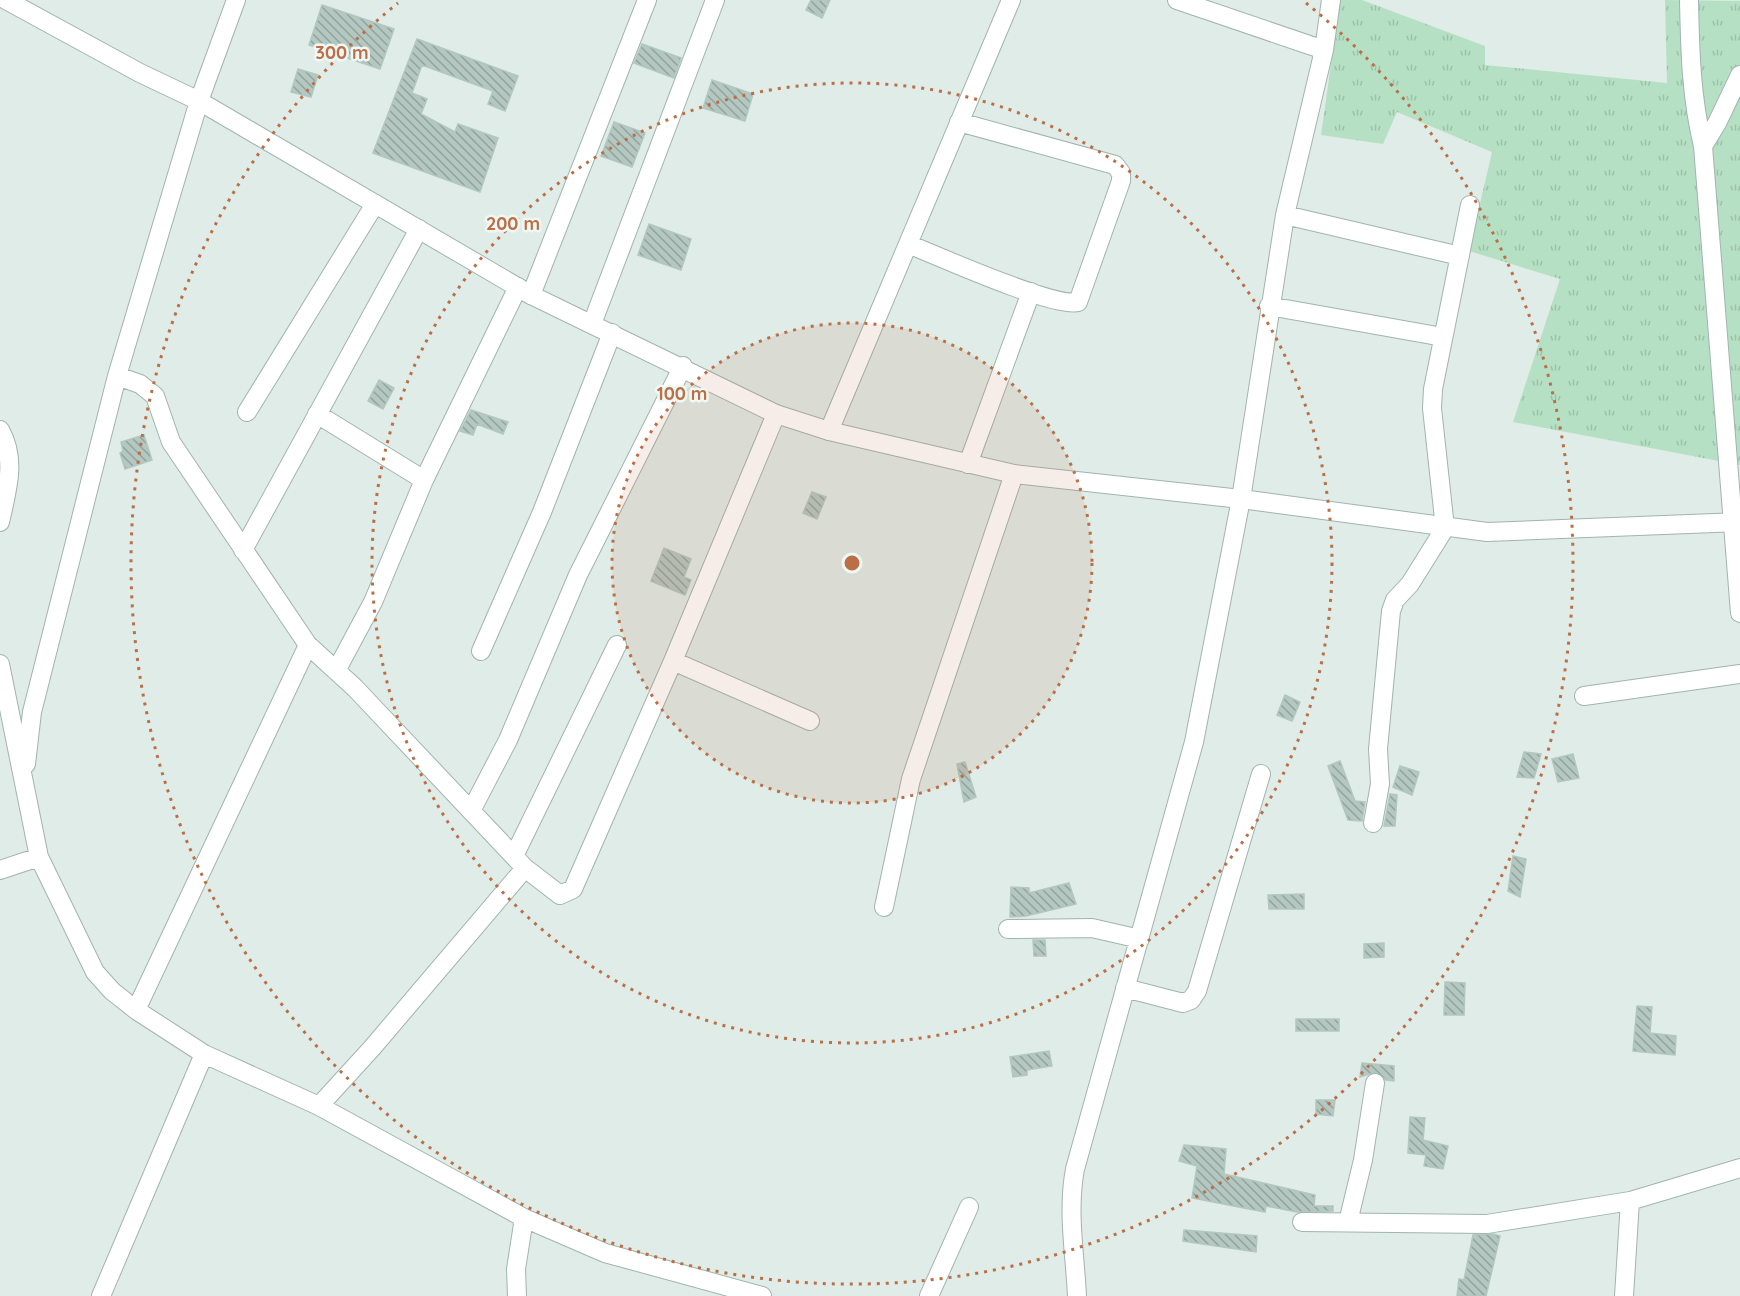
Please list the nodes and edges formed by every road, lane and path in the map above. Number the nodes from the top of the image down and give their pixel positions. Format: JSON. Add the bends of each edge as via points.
{"nodes":[{"id":1,"x":6,"y":0,"type":"edge"},
{"id":2,"x":236,"y":0,"type":"edge"},
{"id":3,"x":647,"y":0,"type":"edge"},
{"id":4,"x":716,"y":0,"type":"edge"},
{"id":5,"x":1011,"y":0,"type":"edge"},
{"id":6,"x":1176,"y":0,"type":"edge"},
{"id":7,"x":1331,"y":0,"type":"edge"},
{"id":8,"x":1689,"y":0,"type":"edge"},
{"id":9,"x":1324,"y":50,"type":"junction"},
{"id":10,"x":1740,"y":75,"type":"edge"},
{"id":11,"x":199,"y":101,"type":"junction"},
{"id":12,"x":959,"y":122,"type":"junction"},
{"id":13,"x":1703,"y":146,"type":"junction"},
{"id":14,"x":375,"y":204,"type":"junction"},
{"id":15,"x":1470,"y":205,"type":"dead end"},
{"id":16,"x":1285,"y":215,"type":"junction"},
{"id":17,"x":419,"y":229,"type":"junction"},
{"id":18,"x":908,"y":244,"type":"junction"},
{"id":19,"x":1460,"y":256,"type":"junction"},
{"id":20,"x":524,"y":291,"type":"junction"},
{"id":21,"x":1032,"y":292,"type":"junction"},
{"id":22,"x":1269,"y":306,"type":"junction"},
{"id":23,"x":592,"y":324,"type":"junction"},
{"id":24,"x":612,"y":333,"type":"junction"},
{"id":25,"x":1443,"y":338,"type":"junction"},
{"id":26,"x":683,"y":366,"type":"junction"},
{"id":27,"x":117,"y":376,"type":"junction"},
{"id":28,"x":247,"y":412,"type":"dead end"},
{"id":29,"x":317,"y":414,"type":"junction"},
{"id":30,"x":776,"y":414,"type":"junction"},
{"id":31,"x":0,"y":430,"type":"edge"},
{"id":32,"x":829,"y":431,"type":"junction"},
{"id":33,"x":968,"y":464,"type":"junction"},
{"id":34,"x":1014,"y":474,"type":"junction"},
{"id":35,"x":424,"y":480,"type":"junction"},
{"id":36,"x":1241,"y":499,"type":"junction"},
{"id":37,"x":0,"y":522,"type":"edge"},
{"id":38,"x":1737,"y":523,"type":"edge"},
{"id":39,"x":1445,"y":528,"type":"junction"},
{"id":40,"x":243,"y":550,"type":"junction"},
{"id":41,"x":1740,"y":613,"type":"edge"},
{"id":42,"x":308,"y":645,"type":"junction"},
{"id":43,"x":617,"y":645,"type":"dead end"},
{"id":44,"x":481,"y":651,"type":"dead end"},
{"id":45,"x":673,"y":661,"type":"junction"},
{"id":46,"x":0,"y":664,"type":"edge"},
{"id":47,"x":336,"y":671,"type":"junction"},
{"id":48,"x":1740,"y":674,"type":"edge"},
{"id":49,"x":1584,"y":696,"type":"dead end"},
{"id":50,"x":810,"y":721,"type":"dead end"},
{"id":51,"x":1262,"y":774,"type":"dead end"},
{"id":52,"x":25,"y":783,"type":"junction"},
{"id":53,"x":471,"y":811,"type":"junction"},
{"id":54,"x":1373,"y":823,"type":"dead end"},
{"id":55,"x":39,"y":857,"type":"junction"},
{"id":56,"x":520,"y":862,"type":"junction"},
{"id":57,"x":0,"y":870,"type":"edge"},
{"id":58,"x":884,"y":907,"type":"dead end"},
{"id":59,"x":1008,"y":929,"type":"dead end"},
{"id":60,"x":1140,"y":939,"type":"junction"},
{"id":61,"x":1125,"y":988,"type":"junction"},
{"id":62,"x":136,"y":1010,"type":"junction"},
{"id":63,"x":204,"y":1054,"type":"junction"},
{"id":64,"x":1376,"y":1083,"type":"dead end"},
{"id":65,"x":319,"y":1106,"type":"junction"},
{"id":66,"x":1740,"y":1168,"type":"edge"},
{"id":67,"x":1630,"y":1202,"type":"junction"},
{"id":68,"x":969,"y":1207,"type":"dead end"},
{"id":69,"x":524,"y":1218,"type":"junction"},
{"id":70,"x":1302,"y":1222,"type":"dead end"},
{"id":71,"x":1348,"y":1222,"type":"junction"},
{"id":72,"x":101,"y":1296,"type":"edge"},
{"id":73,"x":517,"y":1296,"type":"edge"},
{"id":74,"x":762,"y":1296,"type":"edge"},
{"id":75,"x":929,"y":1296,"type":"edge"},
{"id":76,"x":1077,"y":1296,"type":"edge"},
{"id":77,"x":1624,"y":1296,"type":"edge"}],
"edges":[{"from":1,"to":11,"type":"street"},
{"from":2,"to":11,"type":"street"},
{"from":3,"to":20,"type":"street"},
{"from":4,"to":23,"type":"street"},
{"from":5,"to":12,"type":"street"},
{"from":6,"to":9,"type":"street"},
{"from":7,"to":9,"type":"street"},
{"from":8,"to":13,"type":"street","via":[[1694,109]]},
{"from":9,"to":16,"type":"street"},
{"from":10,"to":13,"type":"street"},
{"from":11,"to":14,"type":"street"},
{"from":11,"to":27,"type":"street"},
{"from":12,"to":18,"type":"street"},
{"from":12,"to":21,"type":"street","via":[[1115,165],[1121,172],[1078,302],[1069,304]]},
{"from":13,"to":38,"type":"street"},
{"from":14,"to":17,"type":"street"},
{"from":14,"to":28,"type":"street"},
{"from":15,"to":19,"type":"street"},
{"from":16,"to":19,"type":"street"},
{"from":16,"to":22,"type":"street"},
{"from":17,"to":20,"type":"street"},
{"from":17,"to":29,"type":"street"},
{"from":18,"to":21,"type":"street"},
{"from":18,"to":32,"type":"street"},
{"from":19,"to":25,"type":"street"},
{"from":20,"to":23,"type":"street"},
{"from":20,"to":35,"type":"street"},
{"from":21,"to":33,"type":"street"},
{"from":22,"to":25,"type":"street"},
{"from":22,"to":36,"type":"street"},
{"from":23,"to":24,"type":"street"},
{"from":24,"to":26,"type":"street"},
{"from":24,"to":44,"type":"street","via":[[542,512]]},
{"from":25,"to":39,"type":"street","via":[[1432,408]]},
{"from":26,"to":30,"type":"street"},
{"from":26,"to":53,"type":"street","via":[[578,575],[508,740]]},
{"from":27,"to":40,"type":"street","via":[[140,384],[155,396],[171,442]]},
{"from":27,"to":52,"type":"street","via":[[32,712]]},
{"from":29,"to":35,"type":"street"},
{"from":29,"to":40,"type":"street"},
{"from":30,"to":32,"type":"street"},
{"from":30,"to":45,"type":"street"},
{"from":31,"to":37,"type":"street","via":[[9,451],[11,472]]},
{"from":32,"to":33,"type":"street"},
{"from":33,"to":34,"type":"street"},
{"from":34,"to":36,"type":"street"},
{"from":34,"to":58,"type":"street","via":[[911,779]]},
{"from":35,"to":47,"type":"street","via":[[373,602]]},
{"from":36,"to":39,"type":"street"},
{"from":36,"to":60,"type":"street","via":[[1194,742]]},
{"from":38,"to":39,"type":"street","via":[[1487,532]]},
{"from":38,"to":41,"type":"street"},
{"from":39,"to":54,"type":"street","via":[[1391,611],[1378,749],[1380,784]]},
{"from":40,"to":42,"type":"street"},
{"from":42,"to":47,"type":"street"},
{"from":42,"to":62,"type":"street"},
{"from":43,"to":56,"type":"street"},
{"from":45,"to":50,"type":"street"},
{"from":45,"to":56,"type":"street","via":[[573,889],[560,895]]},
{"from":46,"to":52,"type":"street"},
{"from":47,"to":53,"type":"street"},
{"from":48,"to":49,"type":"street"},
{"from":51,"to":61,"type":"street","via":[[1197,991],[1183,1003]]},
{"from":52,"to":55,"type":"street"},
{"from":53,"to":56,"type":"street"},
{"from":55,"to":57,"type":"street"},
{"from":55,"to":62,"type":"street","via":[[95,972]]},
{"from":56,"to":65,"type":"street","via":[[372,1048]]},
{"from":59,"to":60,"type":"street","via":[[1092,928]]},
{"from":60,"to":61,"type":"street"},
{"from":61,"to":76,"type":"street","via":[[1072,1185]]},
{"from":62,"to":63,"type":"street"},
{"from":63,"to":65,"type":"street"},
{"from":63,"to":72,"type":"street"},
{"from":64,"to":71,"type":"street"},
{"from":65,"to":69,"type":"street"},
{"from":66,"to":67,"type":"street"},
{"from":67,"to":71,"type":"street","via":[[1487,1224]]},
{"from":67,"to":77,"type":"street"},
{"from":68,"to":75,"type":"street"},
{"from":69,"to":73,"type":"street","via":[[516,1269]]},
{"from":69,"to":74,"type":"street","via":[[605,1253]]},
{"from":70,"to":71,"type":"street"}]}
